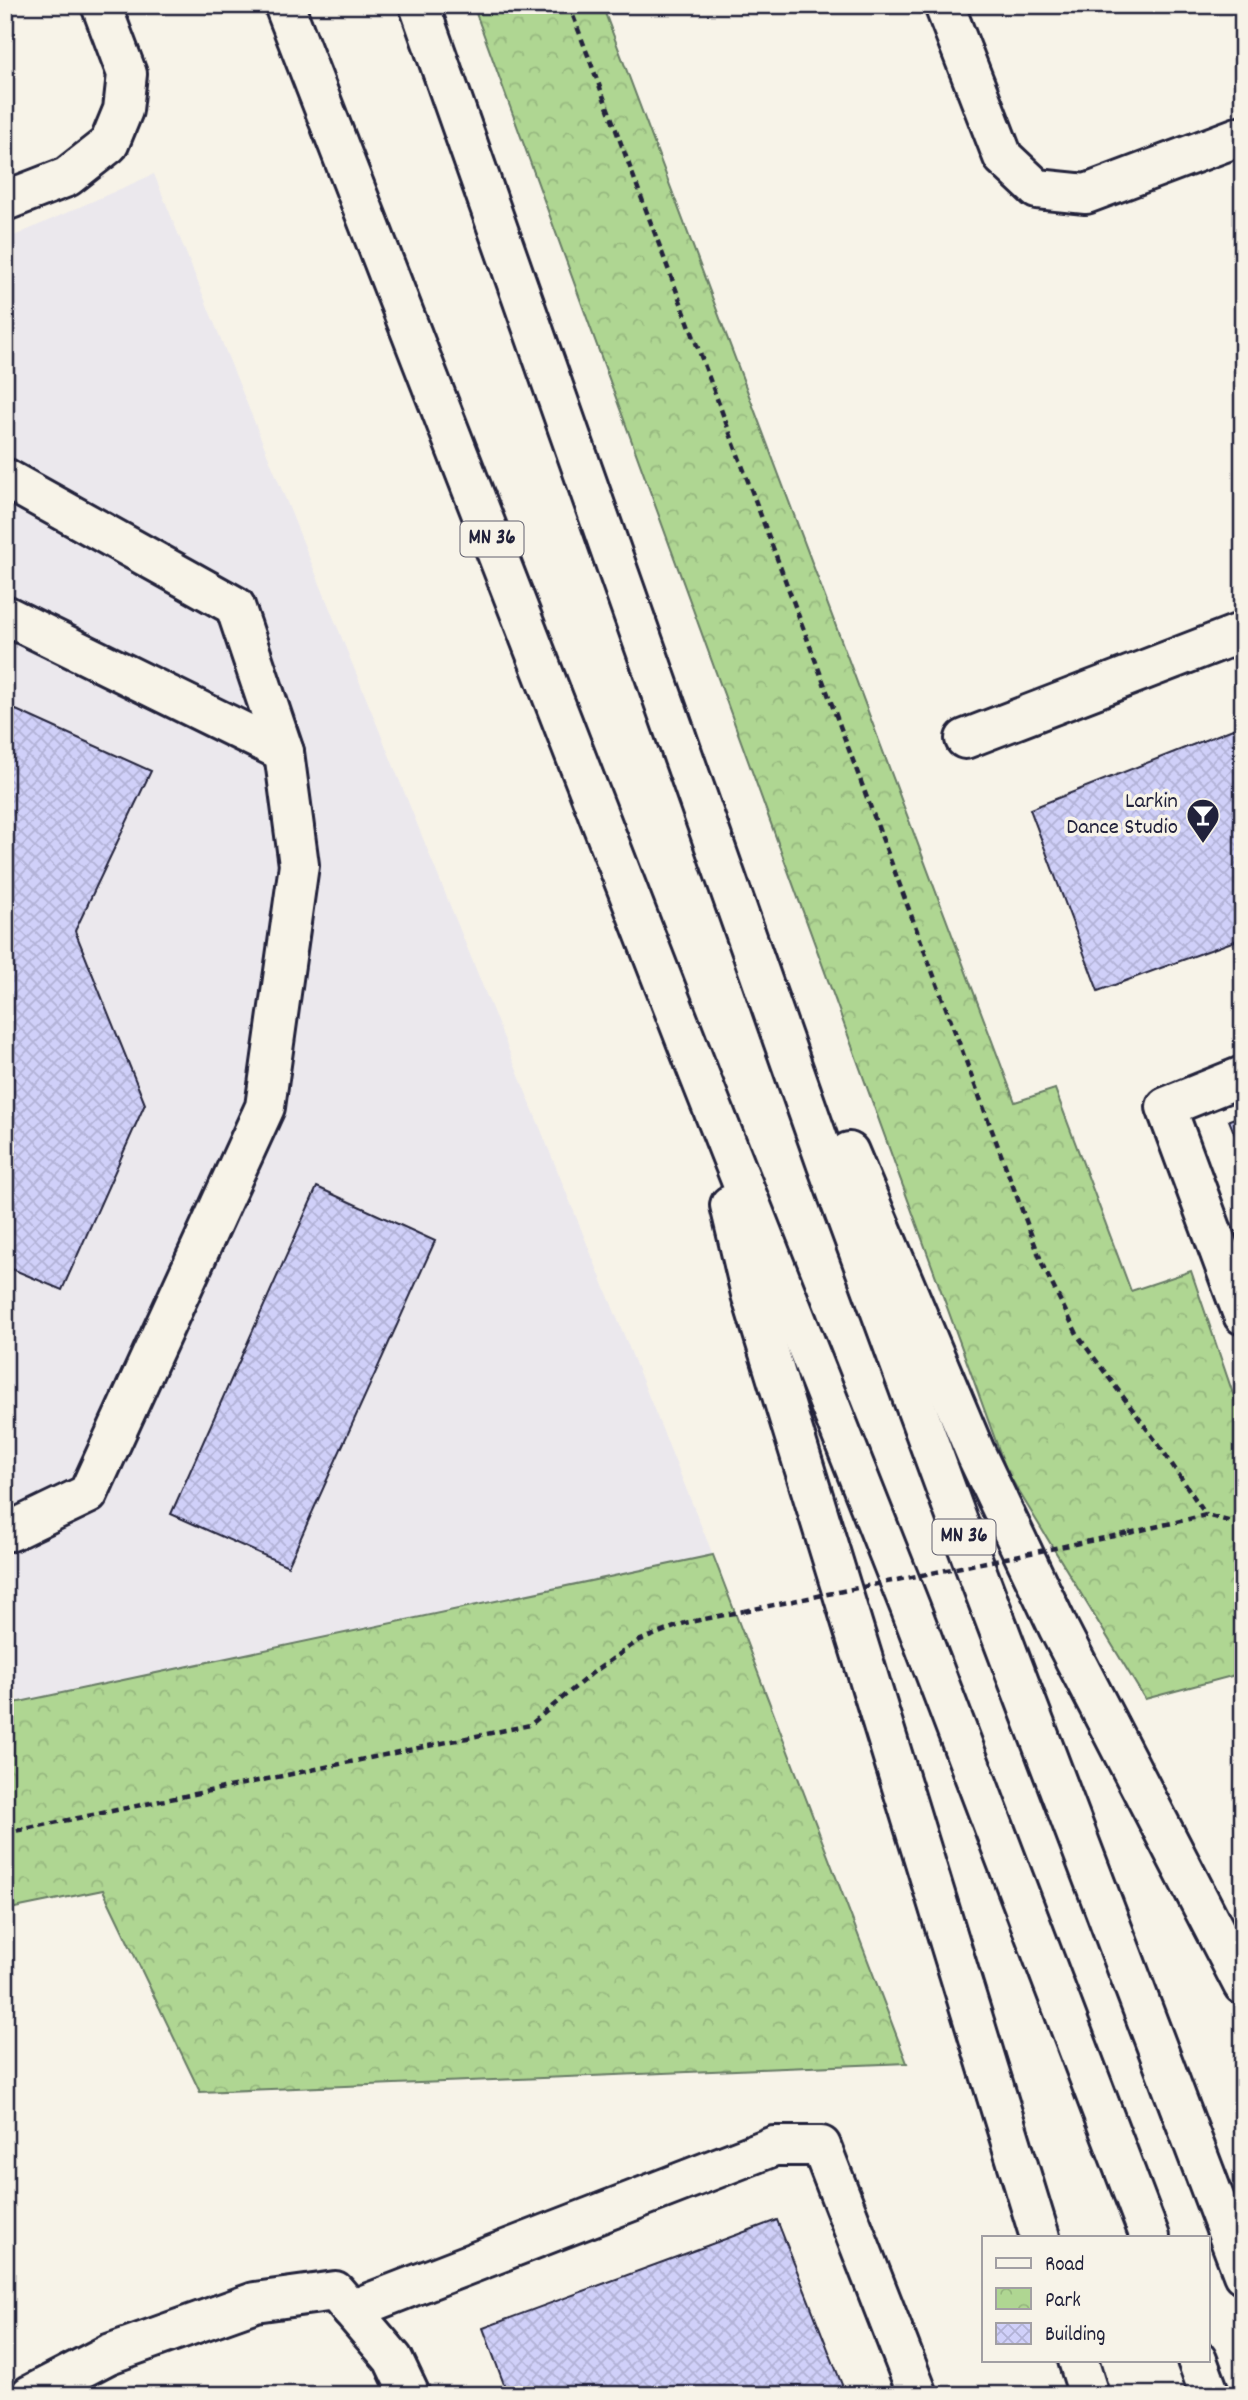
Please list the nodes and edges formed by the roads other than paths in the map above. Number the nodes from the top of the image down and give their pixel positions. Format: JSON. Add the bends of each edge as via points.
{"nodes":[{"id":1,"x":101,"y":5,"type":"edge"},
{"id":2,"x":284,"y":5,"type":"edge"},
{"id":3,"x":419,"y":5,"type":"edge"},
{"id":4,"x":944,"y":5,"type":"edge"},
{"id":5,"x":1243,"y":135,"type":"edge"},
{"id":6,"x":5,"y":201,"type":"edge"},
{"id":7,"x":5,"y":478,"type":"edge"},
{"id":8,"x":5,"y":615,"type":"edge"},
{"id":9,"x":1243,"y":632,"type":"edge"},
{"id":10,"x":965,"y":739,"type":"dead end"},
{"id":11,"x":284,"y":752,"type":"junction"},
{"id":12,"x":698,"y":795,"type":"junction"},
{"id":13,"x":699,"y":1074,"type":"junction"},
{"id":14,"x":1243,"y":1076,"type":"edge"},
{"id":15,"x":1243,"y":1314,"type":"edge"},
{"id":16,"x":5,"y":1531,"type":"edge"},
{"id":17,"x":1243,"y":1985,"type":"edge"},
{"id":18,"x":1040,"y":2236,"type":"edge"},
{"id":19,"x":1150,"y":2236,"type":"edge"},
{"id":20,"x":1243,"y":2274,"type":"edge"},
{"id":21,"x":351,"y":2310,"type":"junction"},
{"id":22,"x":1079,"y":2362,"type":"edge"},
{"id":23,"x":1198,"y":2362,"type":"edge"},
{"id":24,"x":30,"y":2395,"type":"edge"},
{"id":25,"x":410,"y":2395,"type":"edge"},
{"id":26,"x":918,"y":2395,"type":"edge"},
{"id":27,"x":1089,"y":2395,"type":"edge"},
{"id":28,"x":1210,"y":2395,"type":"edge"}],
"edges":[{"from":1,"to":6,"type":"main road","via":[[127,74],[123,110],[109,144],[67,177]]},
{"from":2,"to":13,"type":"main road","number":"MN 36"},
{"from":3,"to":12,"type":"main road","number":"MN 36"},
{"from":4,"to":5,"type":"main road","via":[[1003,157],[1037,190],[1086,194]]},
{"from":7,"to":11,"type":"main road","via":[[235,606]]},
{"from":8,"to":11,"type":"main road"},
{"from":9,"to":10,"type":"main road"},
{"from":11,"to":16,"type":"main road","via":[[299,865],[265,1107],[88,1494]]},
{"from":12,"to":17,"type":"main road","via":[[976,1454],[1059,1629]]},
{"from":12,"to":20,"type":"main road","number":"MN 36","via":[[957,1519]]},
{"from":13,"to":18,"type":"main road","via":[[751,1294]]},
{"from":13,"to":19,"type":"main road","number":"MN 36","via":[[910,1607]]},
{"from":14,"to":15,"type":"main road","via":[[1166,1107]]},
{"from":21,"to":24,"type":"main road","via":[[335,2291],[255,2302],[109,2354]]},
{"from":21,"to":25,"type":"main road","via":[[393,2359]]},
{"from":21,"to":26,"type":"main road","via":[[774,2146],[821,2146]]},
{"from":22,"to":27,"type":"main road"},
{"from":23,"to":28,"type":"main road"}]}
